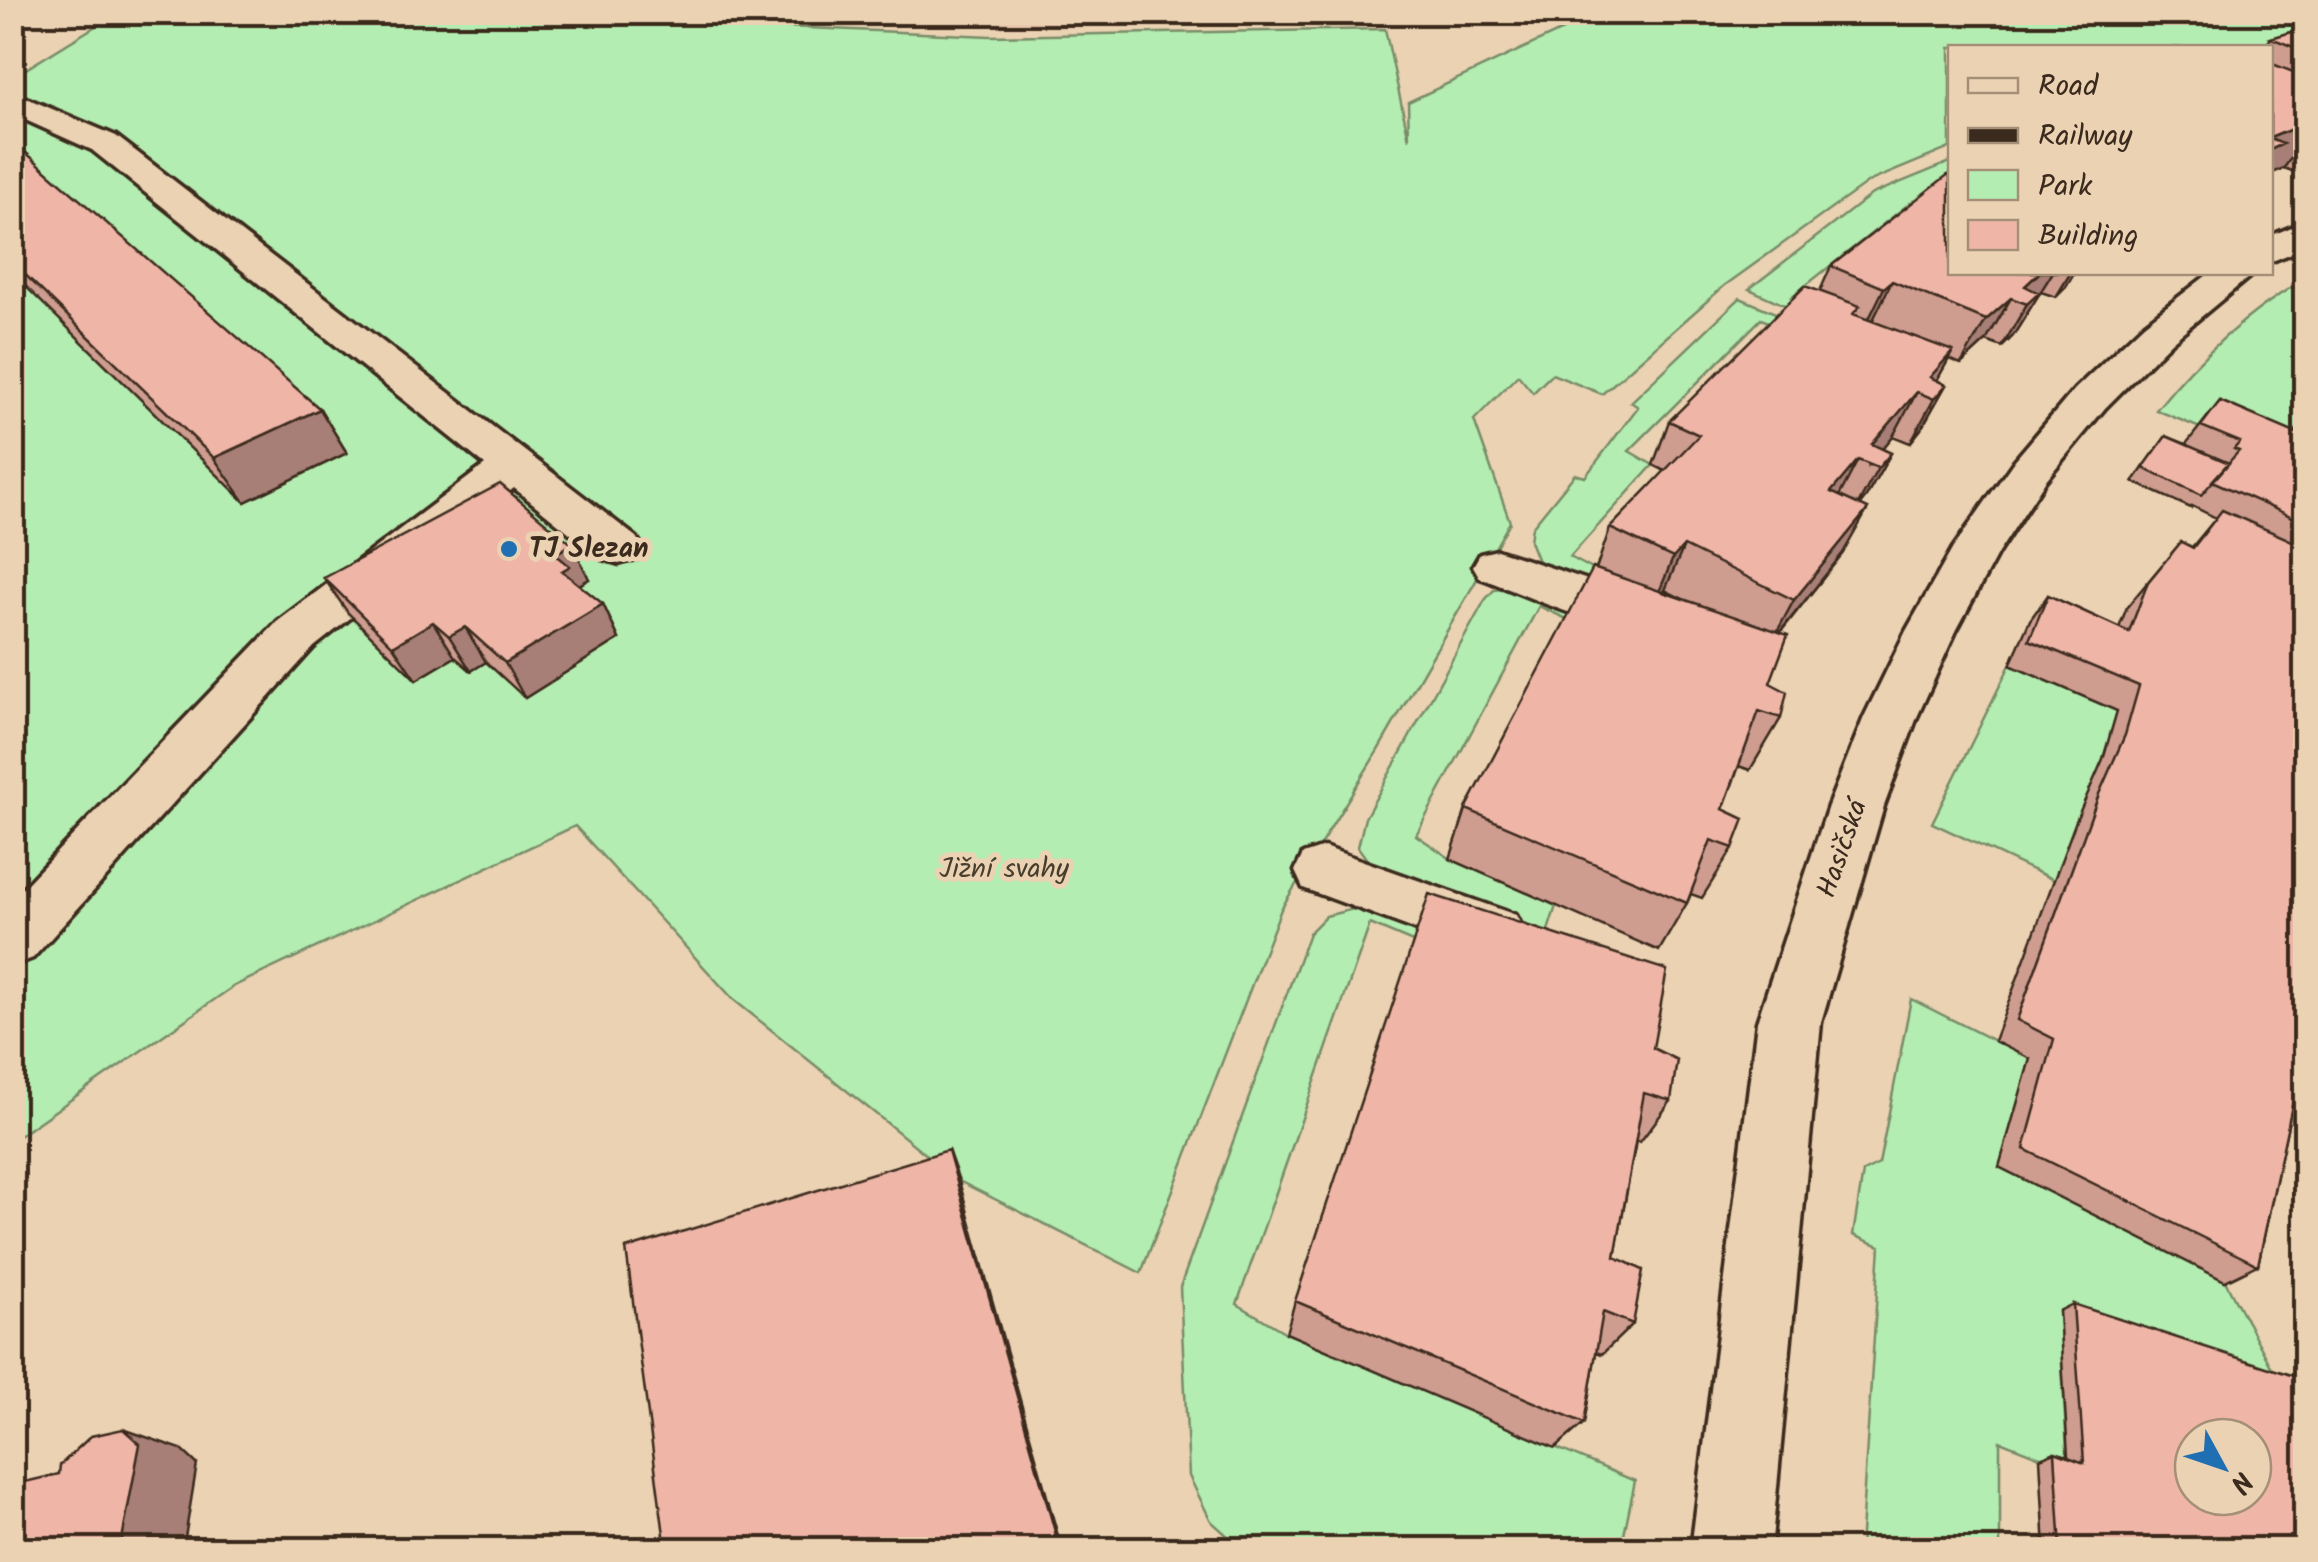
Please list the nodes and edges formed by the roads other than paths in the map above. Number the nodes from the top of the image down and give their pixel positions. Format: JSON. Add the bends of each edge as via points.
{"nodes":[{"id":1,"x":12,"y":102,"type":"edge"},
{"id":2,"x":53,"y":118,"type":"junction"},
{"id":3,"x":12,"y":131,"type":"edge"},
{"id":4,"x":2306,"y":232,"type":"edge"},
{"id":5,"x":2273,"y":249,"type":"edge"},
{"id":6,"x":2232,"y":275,"type":"edge"},
{"id":7,"x":512,"y":466,"type":"junction"},
{"id":8,"x":619,"y":548,"type":"dead end"},
{"id":9,"x":1498,"y":566,"type":"dead end"},
{"id":10,"x":1681,"y":627,"type":"edge"},
{"id":11,"x":1324,"y":871,"type":"dead end"},
{"id":12,"x":12,"y":940,"type":"edge"},
{"id":13,"x":1537,"y":949,"type":"edge"},
{"id":14,"x":1730,"y":1550,"type":"edge"}],
"edges":[{"from":1,"to":2,"type":"street"},
{"from":2,"to":3,"type":"street"},
{"from":2,"to":7,"type":"street","via":[[104,143]]},
{"from":4,"to":5,"type":"street"},
{"from":6,"to":14,"type":"street","name":"Hasičská","via":[[2126,359],[2038,455],[1971,555],[1898,697],[1842,846],[1788,1024]]},
{"from":7,"to":8,"type":"street"},
{"from":7,"to":12,"type":"street","via":[[296,634]]},
{"from":9,"to":10,"type":"street"},
{"from":11,"to":13,"type":"street"}]}
